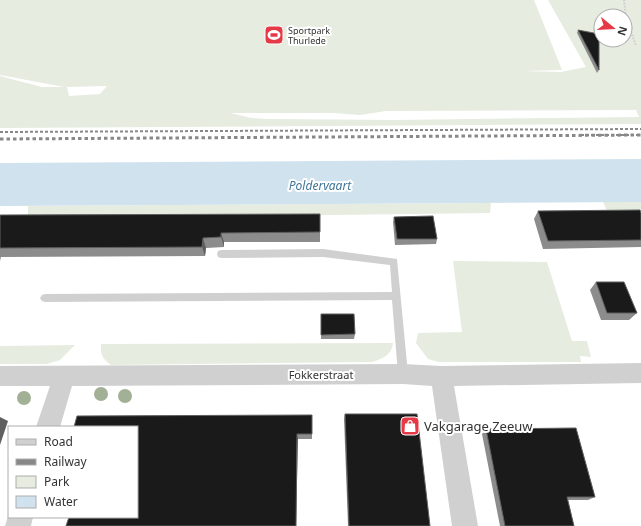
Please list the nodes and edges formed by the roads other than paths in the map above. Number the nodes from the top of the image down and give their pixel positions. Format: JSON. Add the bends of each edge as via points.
{"nodes":[{"id":1,"x":221,"y":254,"type":"dead end"},
{"id":2,"x":397,"y":296,"type":"junction"},
{"id":3,"x":45,"y":298,"type":"dead end"},
{"id":4,"x":641,"y":373,"type":"edge"},
{"id":5,"x":404,"y":374,"type":"junction"},
{"id":6,"x":0,"y":376,"type":"edge"},
{"id":7,"x":64,"y":376,"type":"junction"},
{"id":8,"x":441,"y":376,"type":"junction"},
{"id":9,"x":48,"y":426,"type":"edge"},
{"id":10,"x":465,"y":526,"type":"edge"}],
"edges":[{"from":1,"to":2,"type":"lane","via":[[323,253],[394,262]]},
{"from":2,"to":3,"type":"lane"},
{"from":2,"to":5,"type":"lane"},
{"from":4,"to":8,"type":"street","name":"Fokkerstraat"},
{"from":5,"to":7,"type":"street","name":"Fokkerstraat"},
{"from":5,"to":8,"type":"street","name":"Fokkerstraat"},
{"from":6,"to":7,"type":"street","name":"Fokkerstraat"},
{"from":7,"to":9,"type":"street"},
{"from":8,"to":10,"type":"street"}]}
